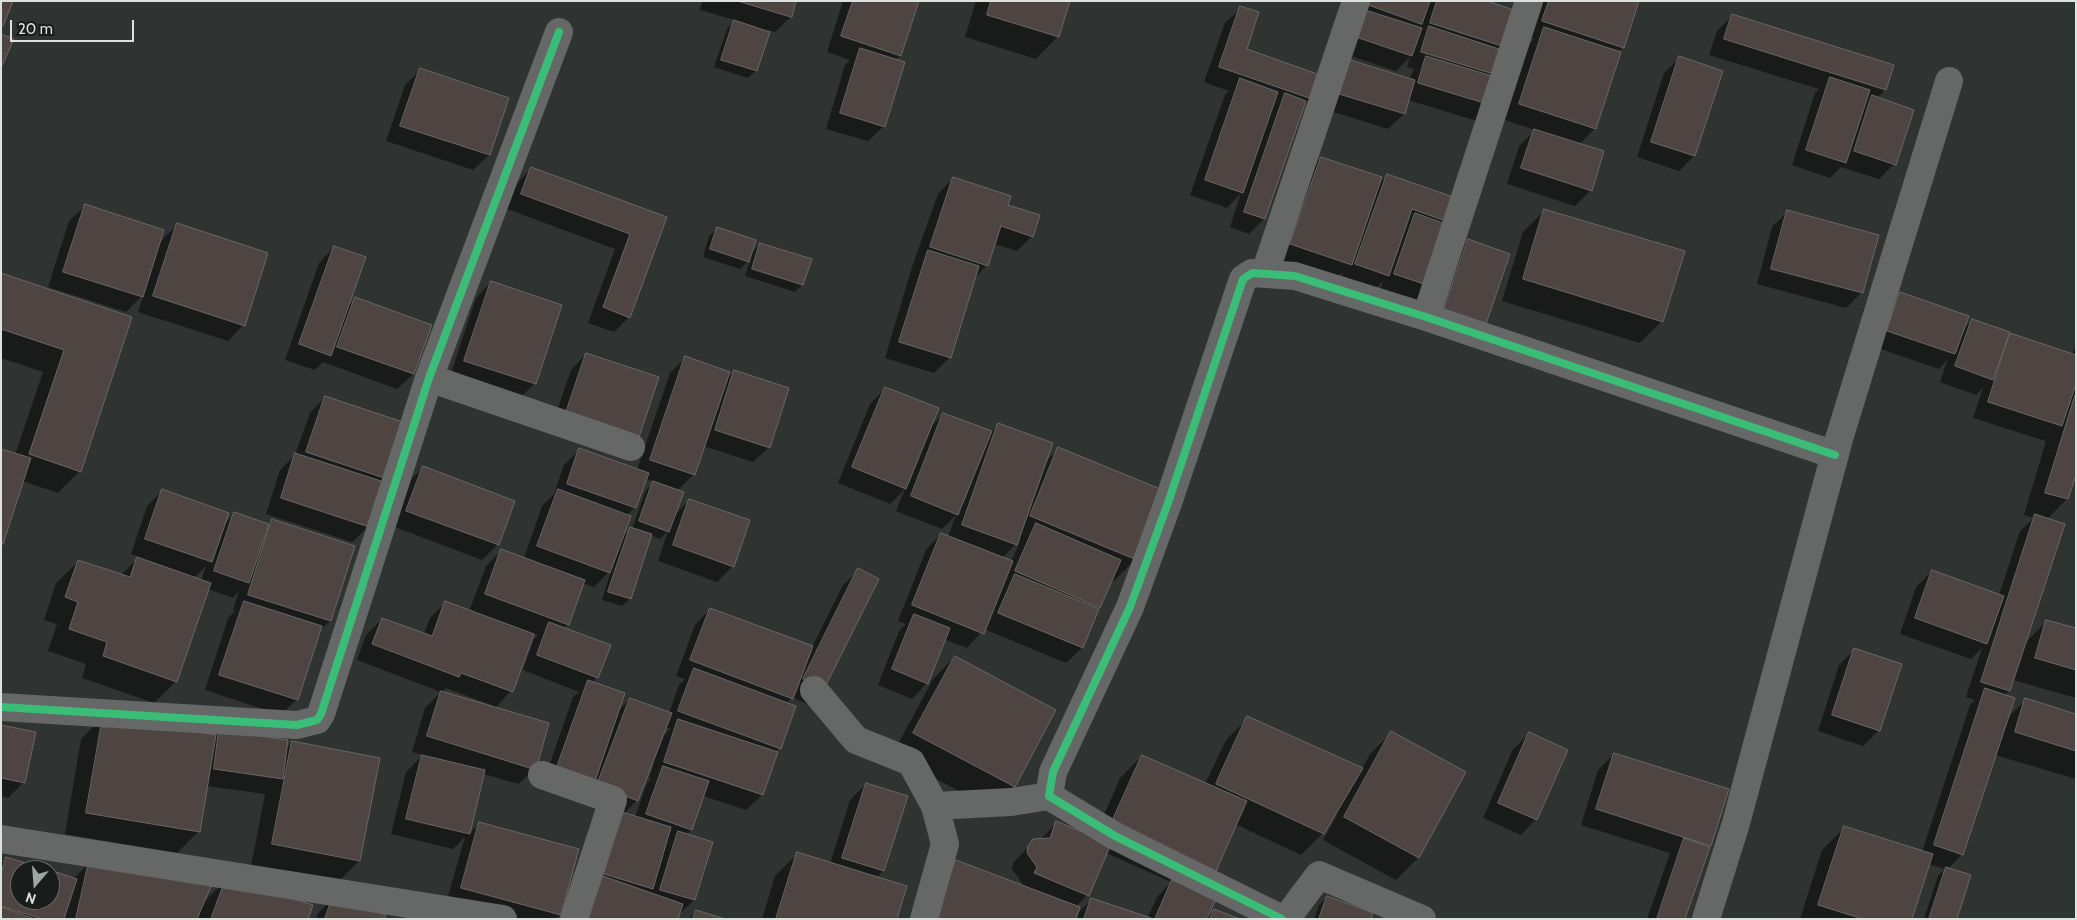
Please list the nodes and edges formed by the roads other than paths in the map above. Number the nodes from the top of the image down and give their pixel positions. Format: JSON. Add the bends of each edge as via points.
{"nodes":[{"id":1,"x":1356,"y":1,"type":"edge"},
{"id":2,"x":1529,"y":1,"type":"edge"},
{"id":3,"x":559,"y":32,"type":"dead end"},
{"id":4,"x":1949,"y":81,"type":"dead end"},
{"id":5,"x":1265,"y":273,"type":"junction"},
{"id":6,"x":1426,"y":317,"type":"junction"},
{"id":7,"x":429,"y":378,"type":"junction"},
{"id":8,"x":631,"y":447,"type":"dead end"},
{"id":9,"x":1835,"y":455,"type":"junction"},
{"id":10,"x":814,"y":690,"type":"dead end"},
{"id":11,"x":1,"y":707,"type":"edge"},
{"id":12,"x":542,"y":775,"type":"dead end"},
{"id":13,"x":1049,"y":796,"type":"junction"},
{"id":14,"x":935,"y":806,"type":"junction"},
{"id":15,"x":1,"y":839,"type":"edge"},
{"id":16,"x":503,"y":919,"type":"edge"},
{"id":17,"x":574,"y":919,"type":"edge"},
{"id":18,"x":924,"y":919,"type":"edge"},
{"id":19,"x":1282,"y":919,"type":"edge"},
{"id":20,"x":1286,"y":919,"type":"edge"},
{"id":21,"x":1422,"y":919,"type":"edge"},
{"id":22,"x":1706,"y":919,"type":"edge"}],
"edges":[{"from":1,"to":5,"type":"street"},
{"from":2,"to":6,"type":"street"},
{"from":3,"to":7,"type":"street"},
{"from":4,"to":9,"type":"street"},
{"from":5,"to":6,"type":"street","via":[[1295,276]]},
{"from":5,"to":13,"type":"street","via":[[1252,273],[1242,279],[1134,598],[1052,772]]},
{"from":6,"to":9,"type":"street"},
{"from":7,"to":8,"type":"street"},
{"from":7,"to":11,"type":"street","via":[[317,720],[297,724]]},
{"from":9,"to":22,"type":"street","via":[[1739,813]]},
{"from":10,"to":14,"type":"street","via":[[856,740],[912,762]]},
{"from":12,"to":17,"type":"street","via":[[613,800]]},
{"from":13,"to":14,"type":"street","via":[[1010,802]]},
{"from":13,"to":19,"type":"street","via":[[1115,836]]},
{"from":14,"to":18,"type":"street","via":[[945,844]]},
{"from":15,"to":16,"type":"street"},
{"from":20,"to":21,"type":"street","via":[[1319,875]]}]}
